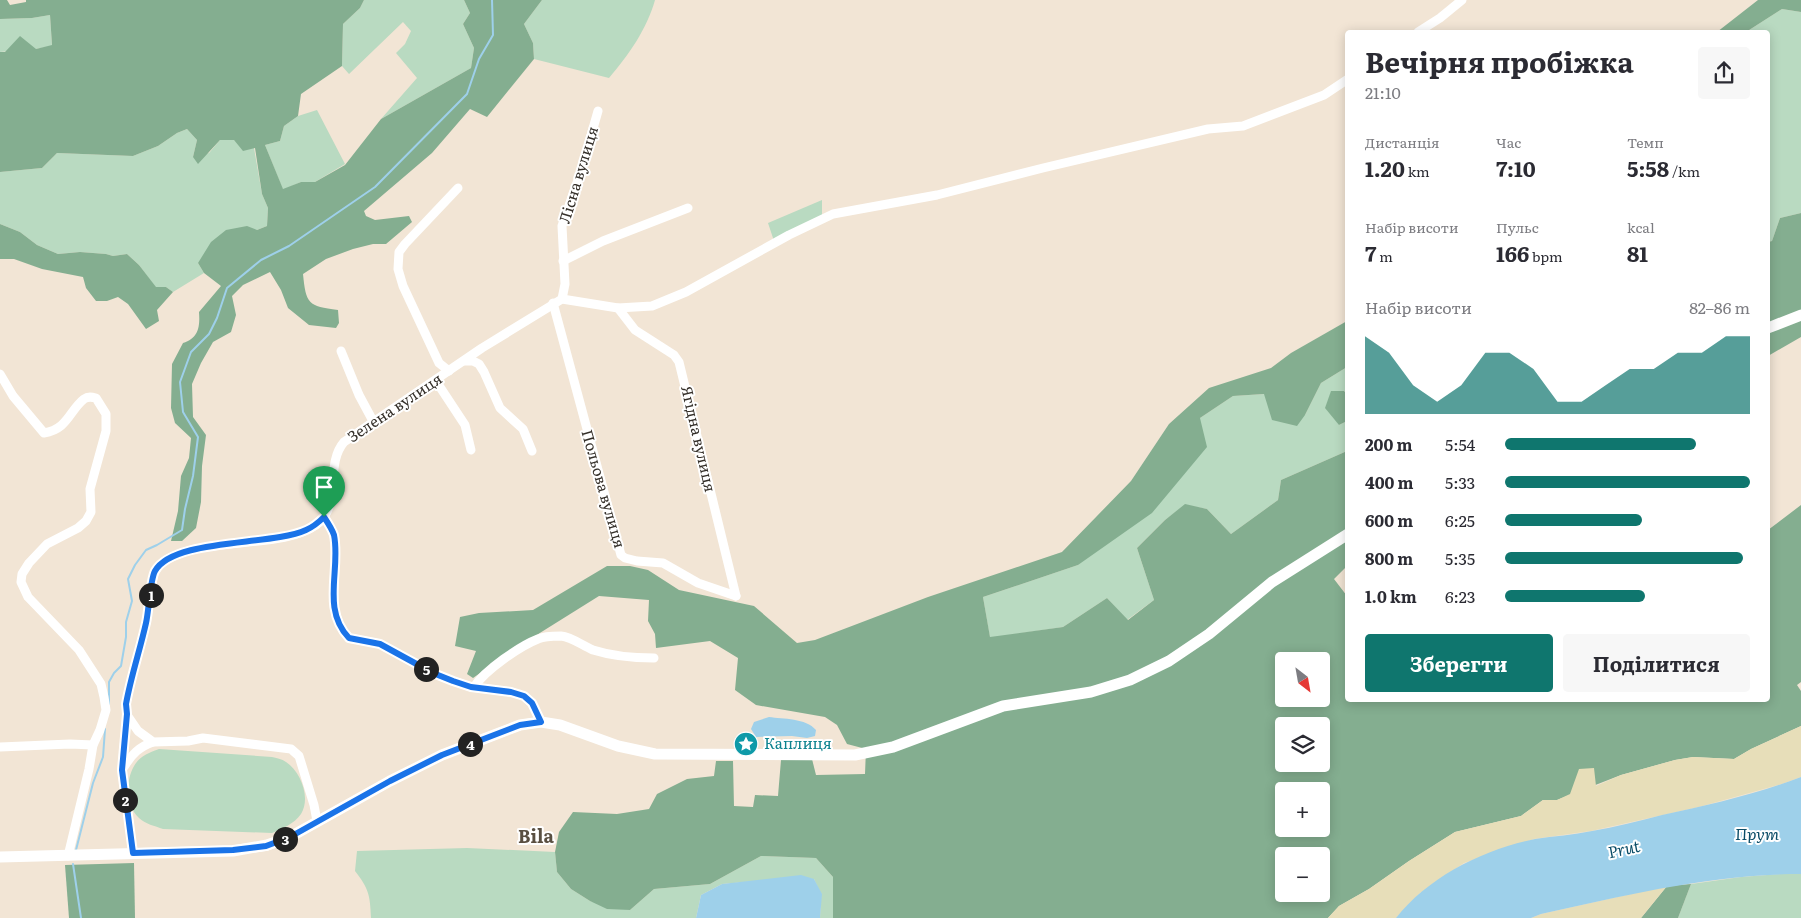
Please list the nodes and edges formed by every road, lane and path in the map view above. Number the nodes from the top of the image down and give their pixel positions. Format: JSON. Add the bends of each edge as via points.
{"nodes":[{"id":1,"x":1462,"y":0,"type":"edge"},
{"id":2,"x":1421,"y":30,"type":"edge"},
{"id":3,"x":1345,"y":81,"type":"edge"},
{"id":4,"x":598,"y":111,"type":"dead end"},
{"id":5,"x":458,"y":188,"type":"dead end"},
{"id":6,"x":688,"y":208,"type":"dead end"},
{"id":7,"x":563,"y":261,"type":"junction"},
{"id":8,"x":557,"y":301,"type":"junction"},
{"id":9,"x":618,"y":308,"type":"junction"},
{"id":10,"x":1801,"y":315,"type":"edge"},
{"id":11,"x":1770,"y":327,"type":"edge"},
{"id":12,"x":341,"y":351,"type":"dead end"},
{"id":13,"x":465,"y":361,"type":"junction"},
{"id":14,"x":449,"y":371,"type":"junction"},
{"id":15,"x":0,"y":374,"type":"edge"},
{"id":16,"x":436,"y":381,"type":"junction"},
{"id":17,"x":373,"y":421,"type":"junction"},
{"id":18,"x":471,"y":450,"type":"dead end"},
{"id":19,"x":532,"y":451,"type":"dead end"},
{"id":20,"x":324,"y":517,"type":"junction"},
{"id":21,"x":1345,"y":536,"type":"edge"},
{"id":22,"x":736,"y":596,"type":"joint"},
{"id":23,"x":654,"y":658,"type":"dead end"},
{"id":24,"x":474,"y":687,"type":"junction"},
{"id":25,"x":127,"y":714,"type":"junction"},
{"id":26,"x":541,"y":722,"type":"junction"},
{"id":27,"x":153,"y":742,"type":"junction"},
{"id":28,"x":93,"y":745,"type":"junction"},
{"id":29,"x":0,"y":748,"type":"edge"},
{"id":30,"x":122,"y":770,"type":"junction"},
{"id":31,"x":317,"y":821,"type":"junction"},
{"id":32,"x":133,"y":853,"type":"junction"},
{"id":33,"x":68,"y":856,"type":"junction"},
{"id":34,"x":0,"y":857,"type":"edge"}],
"edges":[{"from":1,"to":2,"type":"street"},
{"from":3,"to":9,"type":"street","via":[[1324,94],[1243,126],[1208,128],[937,195],[833,214],[686,292],[652,306]]},
{"from":4,"to":7,"type":"street","name":"Лісна вулиця","via":[[562,226]]},
{"from":5,"to":14,"type":"street","via":[[405,244],[399,252],[398,261],[403,286],[439,363]]},
{"from":6,"to":7,"type":"street","via":[[603,241]]},
{"from":7,"to":8,"type":"street","name":"Лісна вулиця","via":[[565,284]]},
{"from":8,"to":9,"type":"street"},
{"from":8,"to":13,"type":"street","name":"Зелена вулиця"},
{"from":8,"to":22,"type":"street","name":"Польова вулиця","via":[[621,555],[637,561],[663,562],[698,583]]},
{"from":9,"to":22,"type":"street","name":"Ягідна вулиця","via":[[635,330],[674,355],[679,362]]},
{"from":10,"to":11,"type":"main road"},
{"from":12,"to":17,"type":"street"},
{"from":13,"to":14,"type":"street","name":"Зелена вулиця"},
{"from":13,"to":19,"type":"street","via":[[473,360],[484,372],[500,408],[523,429]]},
{"from":14,"to":16,"type":"street","name":"Зелена вулиця"},
{"from":15,"to":28,"type":"street","via":[[13,396],[44,433],[57,428],[90,397],[96,398],[106,414],[106,431],[90,489],[91,512],[78,528],[46,544],[29,563],[21,582],[28,597],[79,650],[101,684],[106,710]]},
{"from":16,"to":17,"type":"street","name":"Зелена вулиця"},
{"from":16,"to":18,"type":"street","via":[[465,425]]},
{"from":17,"to":20,"type":"street","name":"Зелена вулиця","via":[[340,447],[332,496]]},
{"from":20,"to":24,"type":"street","via":[[333,532],[334,606],[344,633],[349,638],[380,644],[433,673]]},
{"from":20,"to":25,"type":"street","via":[[306,531],[204,547],[161,563],[154,572],[146,622],[126,704]]},
{"from":21,"to":26,"type":"main road","via":[[1272,582],[1209,634],[1168,661],[1130,680],[1092,692],[1002,706],[893,747],[855,755],[654,754]]},
{"from":23,"to":24,"type":"street","via":[[616,655],[562,636],[540,638],[490,670]]},
{"from":24,"to":26,"type":"street","via":[[524,696],[532,703]]},
{"from":25,"to":27,"type":"street","via":[[138,731]]},
{"from":25,"to":30,"type":"street"},
{"from":26,"to":31,"type":"main road","via":[[520,725],[442,755]]},
{"from":27,"to":30,"type":"street","via":[[141,747]]},
{"from":27,"to":31,"type":"street","via":[[203,738],[291,749],[298,756]]},
{"from":28,"to":29,"type":"street"},
{"from":28,"to":33,"type":"street"},
{"from":30,"to":32,"type":"street"},
{"from":31,"to":32,"type":"main road","via":[[266,846]]},
{"from":32,"to":33,"type":"main road"},
{"from":33,"to":34,"type":"main road"}]}
